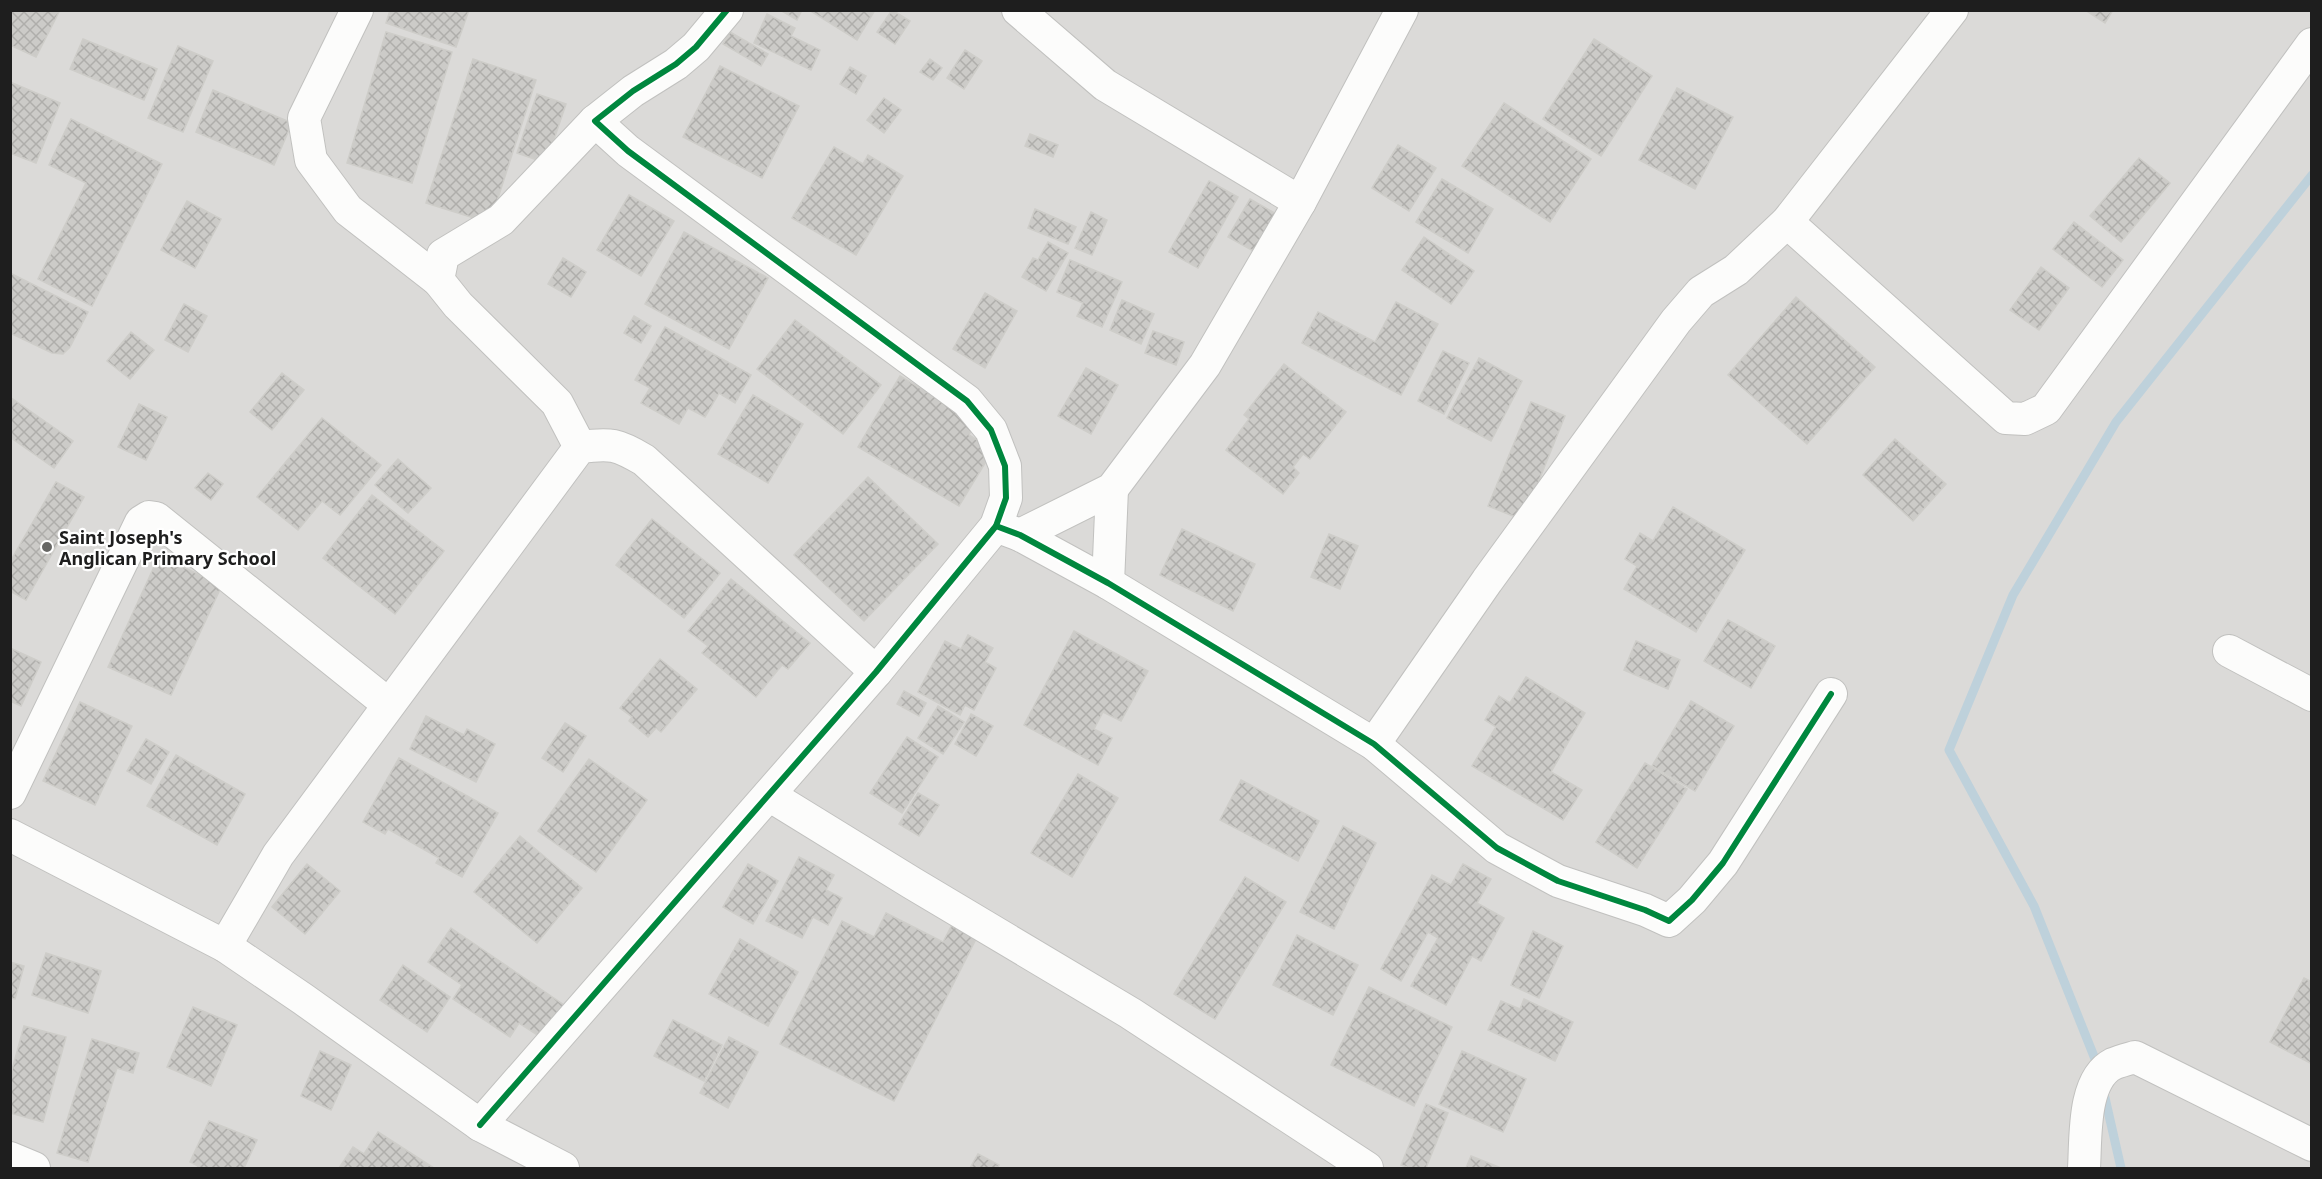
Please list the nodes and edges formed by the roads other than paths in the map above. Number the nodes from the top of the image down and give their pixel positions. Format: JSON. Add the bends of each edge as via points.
{"nodes":[{"id":1,"x":357,"y":10,"type":"edge"},
{"id":2,"x":727,"y":10,"type":"edge"},
{"id":3,"x":1018,"y":10,"type":"edge"},
{"id":4,"x":1402,"y":10,"type":"edge"},
{"id":5,"x":1952,"y":10,"type":"edge"},
{"id":6,"x":2312,"y":44,"type":"edge"},
{"id":7,"x":595,"y":121,"type":"junction"},
{"id":8,"x":1300,"y":202,"type":"junction"},
{"id":9,"x":1787,"y":222,"type":"junction"},
{"id":10,"x":438,"y":280,"type":"junction"},
{"id":11,"x":580,"y":447,"type":"junction"},
{"id":12,"x":1112,"y":489,"type":"junction"},
{"id":13,"x":1008,"y":531,"type":"junction"},
{"id":14,"x":1107,"y":583,"type":"junction"},
{"id":15,"x":2229,"y":651,"type":"dead end"},
{"id":16,"x":876,"y":672,"type":"junction"},
{"id":17,"x":1831,"y":694,"type":"dead end"},
{"id":18,"x":2312,"y":694,"type":"edge"},
{"id":19,"x":388,"y":704,"type":"junction"},
{"id":20,"x":1374,"y":744,"type":"junction"},
{"id":21,"x":10,"y":794,"type":"edge"},
{"id":22,"x":769,"y":795,"type":"junction"},
{"id":23,"x":10,"y":835,"type":"edge"},
{"id":24,"x":225,"y":946,"type":"junction"},
{"id":25,"x":480,"y":1125,"type":"junction"},
{"id":26,"x":2312,"y":1145,"type":"edge"},
{"id":27,"x":10,"y":1158,"type":"edge"},
{"id":28,"x":34,"y":1168,"type":"edge"},
{"id":29,"x":563,"y":1168,"type":"edge"},
{"id":30,"x":1367,"y":1168,"type":"edge"},
{"id":31,"x":2084,"y":1168,"type":"edge"}],
"edges":[{"from":1,"to":10,"type":"street","via":[[304,118],[311,160],[348,210]]},
{"from":2,"to":7,"type":"street","via":[[676,64]]},
{"from":3,"to":8,"type":"street","via":[[1104,85]]},
{"from":4,"to":8,"type":"street"},
{"from":5,"to":9,"type":"street"},
{"from":6,"to":9,"type":"street","via":[[2046,409],[2025,419],[2006,418]]},
{"from":7,"to":10,"type":"street","via":[[501,220],[443,255]]},
{"from":7,"to":13,"type":"street","via":[[628,151],[967,402],[991,429],[1005,466]]},
{"from":8,"to":12,"type":"street","via":[[1205,364]]},
{"from":9,"to":20,"type":"street","via":[[1736,270],[1701,292],[1676,321]]},
{"from":10,"to":11,"type":"street","via":[[458,305],[557,403]]},
{"from":11,"to":16,"type":"street","via":[[620,446],[644,459]]},
{"from":11,"to":19,"type":"street"},
{"from":12,"to":13,"type":"street"},
{"from":12,"to":14,"type":"street"},
{"from":13,"to":14,"type":"street"},
{"from":13,"to":16,"type":"street"},
{"from":14,"to":20,"type":"street"},
{"from":15,"to":18,"type":"street"},
{"from":16,"to":22,"type":"street"},
{"from":17,"to":20,"type":"street","via":[[1723,863],[1670,921],[1558,881],[1497,848]]},
{"from":19,"to":21,"type":"street","via":[[156,518],[149,517],[141,522]]},
{"from":19,"to":24,"type":"street","via":[[278,855]]},
{"from":22,"to":25,"type":"street"},
{"from":22,"to":30,"type":"street","via":[[1130,1013]]},
{"from":23,"to":24,"type":"street"},
{"from":24,"to":25,"type":"street"},
{"from":25,"to":29,"type":"street"},
{"from":26,"to":31,"type":"street","via":[[2135,1057],[2111,1065],[2097,1080],[2090,1097]]},
{"from":27,"to":28,"type":"street"}]}
